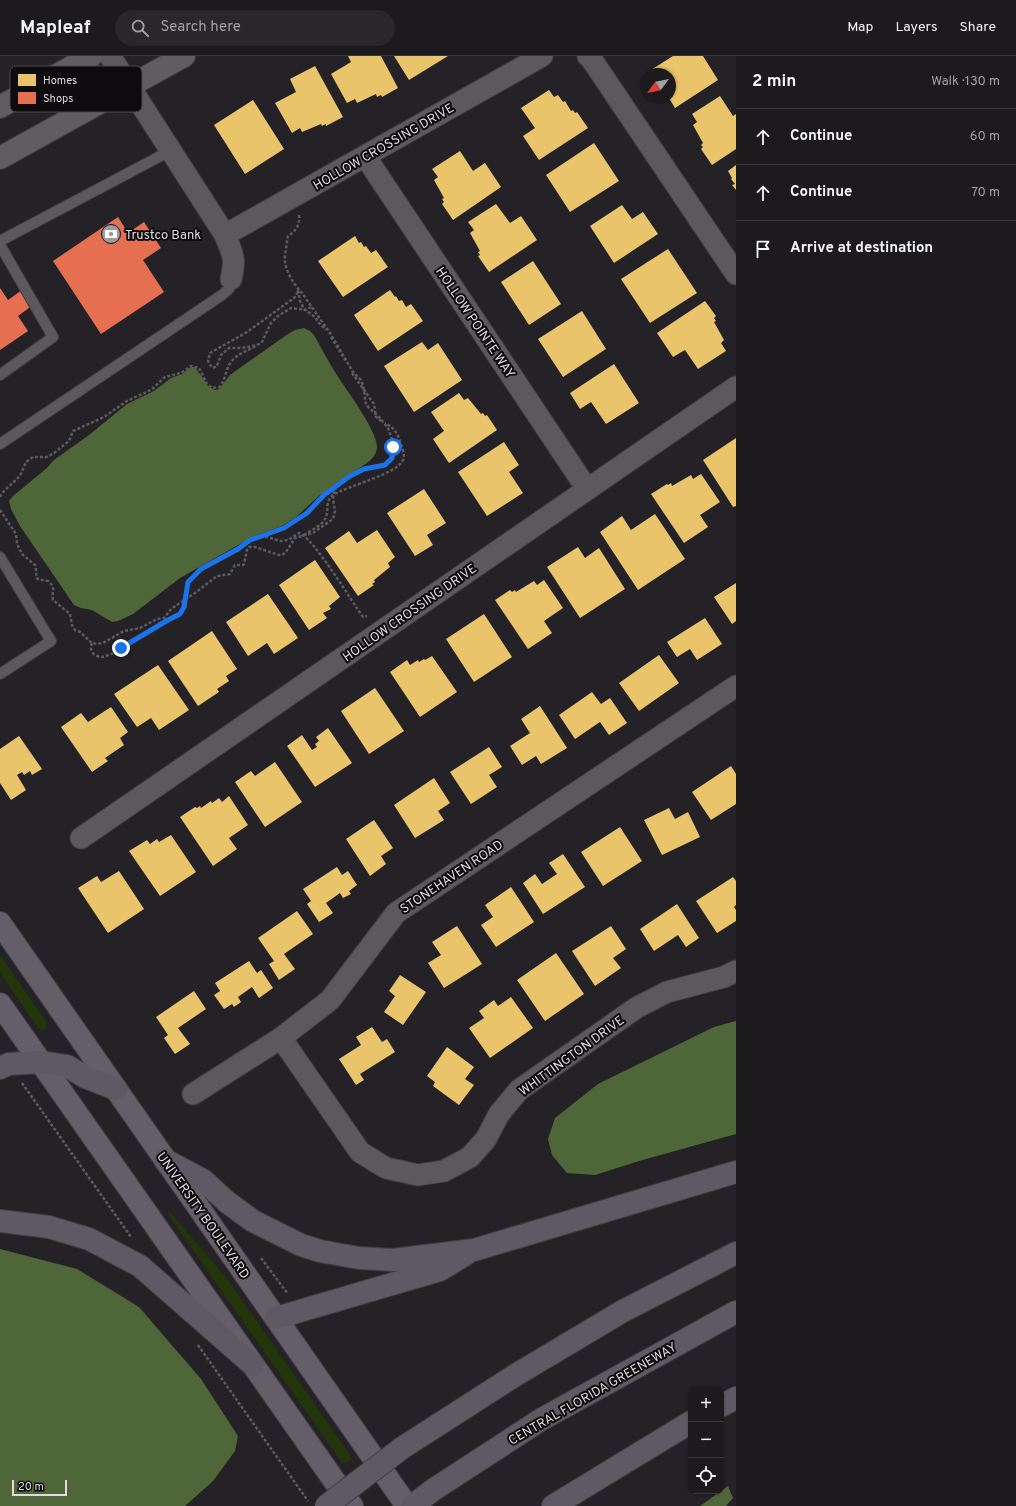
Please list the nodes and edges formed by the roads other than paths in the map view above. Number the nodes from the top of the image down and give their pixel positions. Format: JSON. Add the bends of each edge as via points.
{"nodes":[{"id":1,"x":91,"y":56,"type":"edge"},
{"id":2,"x":110,"y":56,"type":"edge"},
{"id":3,"x":184,"y":56,"type":"edge"},
{"id":4,"x":542,"y":56,"type":"edge"},
{"id":5,"x":588,"y":56,"type":"edge"},
{"id":6,"x":73,"y":66,"type":"edge"},
{"id":7,"x":116,"y":66,"type":"edge"},
{"id":8,"x":142,"y":79,"type":"edge"},
{"id":9,"x":10,"y":101,"type":"edge"},
{"id":10,"x":0,"y":107,"type":"edge"},
{"id":11,"x":142,"y":107,"type":"edge"},
{"id":12,"x":82,"y":112,"type":"edge"},
{"id":13,"x":170,"y":151,"type":"junction"},
{"id":14,"x":365,"y":156,"type":"junction"},
{"id":15,"x":0,"y":158,"type":"edge"},
{"id":16,"x":225,"y":235,"type":"junction"},
{"id":17,"x":0,"y":241,"type":"edge"},
{"id":18,"x":0,"y":245,"type":"edge"},
{"id":19,"x":736,"y":274,"type":"edge"},
{"id":20,"x":231,"y":279,"type":"joint"},
{"id":21,"x":0,"y":375,"type":"edge"},
{"id":22,"x":736,"y":387,"type":"edge"},
{"id":23,"x":0,"y":444,"type":"edge"},
{"id":24,"x":587,"y":489,"type":"junction"},
{"id":25,"x":0,"y":557,"type":"edge"},
{"id":26,"x":0,"y":674,"type":"edge"},
{"id":27,"x":736,"y":686,"type":"edge"},
{"id":28,"x":82,"y":838,"type":"dead end"},
{"id":29,"x":0,"y":923,"type":"edge"},
{"id":30,"x":736,"y":971,"type":"edge"},
{"id":31,"x":0,"y":1004,"type":"edge"},
{"id":32,"x":281,"y":1038,"type":"junction"},
{"id":33,"x":41,"y":1062,"type":"junction"},
{"id":34,"x":0,"y":1068,"type":"edge"},
{"id":35,"x":116,"y":1089,"type":"junction"},
{"id":36,"x":193,"y":1094,"type":"dead end"},
{"id":37,"x":165,"y":1160,"type":"junction"},
{"id":38,"x":736,"y":1172,"type":"edge"},
{"id":39,"x":0,"y":1221,"type":"edge"},
{"id":40,"x":474,"y":1250,"type":"junction"},
{"id":41,"x":736,"y":1253,"type":"edge"},
{"id":42,"x":736,"y":1312,"type":"edge"},
{"id":43,"x":276,"y":1318,"type":"junction"},
{"id":44,"x":253,"y":1365,"type":"junction"},
{"id":45,"x":736,"y":1398,"type":"edge"},
{"id":46,"x":724,"y":1404,"type":"edge"},
{"id":47,"x":688,"y":1424,"type":"edge"},
{"id":48,"x":326,"y":1506,"type":"edge"},
{"id":49,"x":352,"y":1506,"type":"edge"},
{"id":50,"x":407,"y":1506,"type":"edge"},
{"id":51,"x":412,"y":1506,"type":"edge"},
{"id":52,"x":553,"y":1506,"type":"edge"}],
"edges":[{"from":1,"to":6,"type":"main road"},
{"from":2,"to":7,"type":"street"},
{"from":3,"to":8,"type":"main road"},
{"from":4,"to":14,"type":"street","name":"HOLLOW CROSSING DRIVE"},
{"from":5,"to":19,"type":"street"},
{"from":9,"to":10,"type":"main road"},
{"from":11,"to":13,"type":"street"},
{"from":12,"to":15,"type":"main road"},
{"from":13,"to":16,"type":"street"},
{"from":13,"to":17,"type":"lane"},
{"from":14,"to":16,"type":"street","name":"HOLLOW CROSSING DRIVE"},
{"from":14,"to":24,"type":"street","name":"HOLLOW POINTE WAY"},
{"from":16,"to":20,"type":"street","via":[[235,264]]},
{"from":18,"to":21,"type":"lane","via":[[53,337]]},
{"from":20,"to":23,"type":"lane","via":[[229,289],[222,295]]},
{"from":22,"to":24,"type":"street","name":"HOLLOW CROSSING DRIVE"},
{"from":24,"to":28,"type":"street","name":"HOLLOW CROSSING DRIVE"},
{"from":25,"to":26,"type":"lane","via":[[51,640]]},
{"from":27,"to":32,"type":"street","name":"STONEHAVEN ROAD","via":[[396,913],[330,1000]]},
{"from":29,"to":35,"type":"main road","name":"UNIVERSITY BOULEVARD"},
{"from":30,"to":32,"type":"street","name":"WHITTINGTON DRIVE","via":[[724,977],[667,992],[636,1008],[519,1090],[499,1114],[486,1139],[470,1157],[444,1171],[418,1175],[386,1168],[360,1152]]},
{"from":31,"to":33,"type":"main road"},
{"from":32,"to":36,"type":"street","name":"STONEHAVEN ROAD"},
{"from":33,"to":34,"type":"highway","via":[[9,1064]]},
{"from":33,"to":35,"type":"highway","via":[[67,1066],[85,1078]]},
{"from":33,"to":44,"type":"main road"},
{"from":35,"to":37,"type":"main road","name":"UNIVERSITY BOULEVARD"},
{"from":37,"to":40,"type":"highway","via":[[203,1180],[253,1221],[301,1245],[320,1251],[359,1258],[392,1260]]},
{"from":37,"to":43,"type":"main road","name":"UNIVERSITY BOULEVARD"},
{"from":38,"to":40,"type":"highway"},
{"from":39,"to":44,"type":"highway","via":[[49,1227],[89,1239],[140,1266]]},
{"from":40,"to":43,"type":"highway","via":[[440,1270]]},
{"from":41,"to":48,"type":"highway","bridge":true,"via":[[623,1311],[514,1376],[402,1448]]},
{"from":42,"to":51,"type":"highway","name":"CENTRAL FLORIDA GREENEWAY","via":[[542,1419]]},
{"from":43,"to":50,"type":"main road","name":"UNIVERSITY BOULEVARD"},
{"from":44,"to":49,"type":"main road"},
{"from":45,"to":46,"type":"highway"},
{"from":47,"to":52,"type":"highway"}]}
